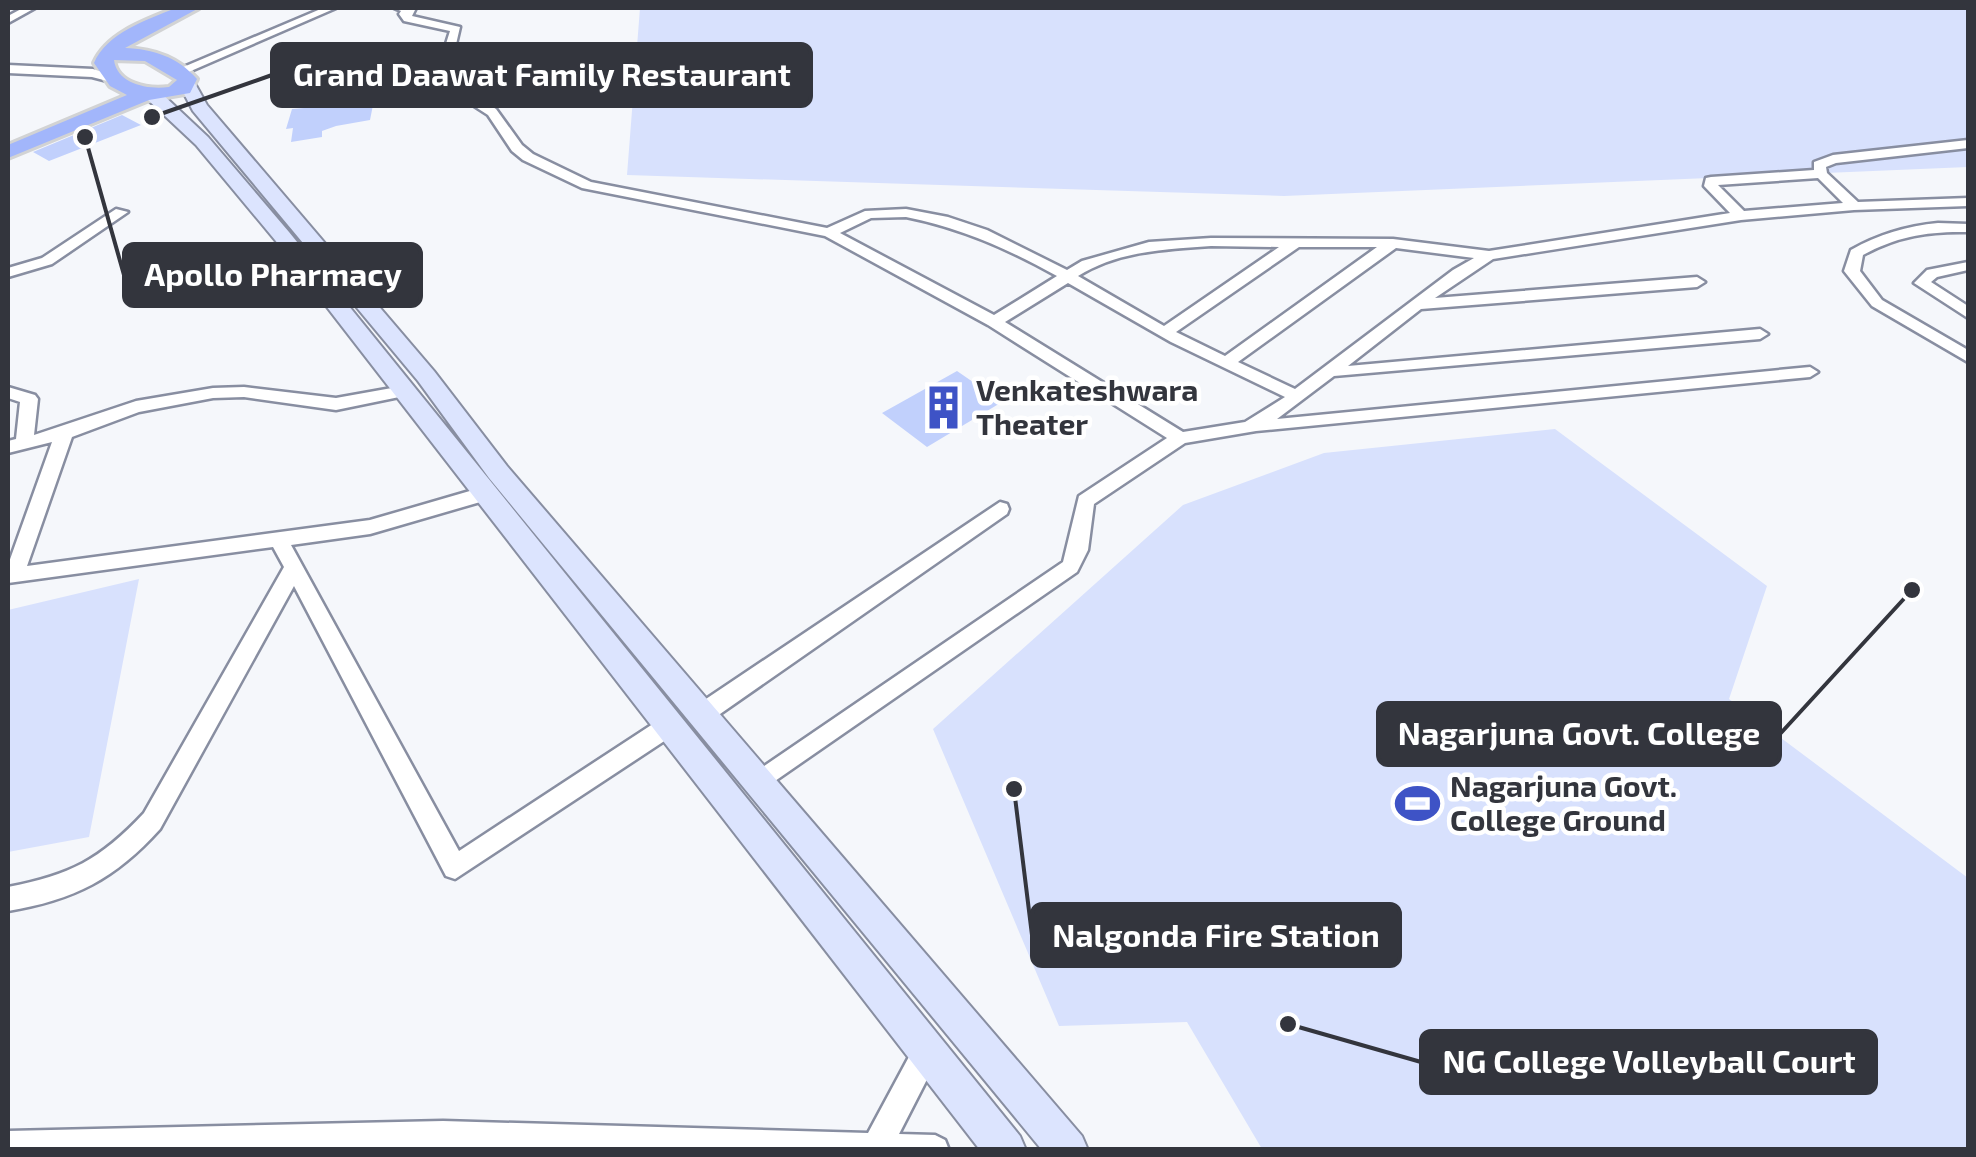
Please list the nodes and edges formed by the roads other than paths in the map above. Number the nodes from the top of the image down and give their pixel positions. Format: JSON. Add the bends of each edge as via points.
{"nodes":[{"id":1,"x":30,"y":8,"type":"edge"},
{"id":2,"x":190,"y":8,"type":"edge"},
{"id":3,"x":202,"y":8,"type":"edge"},
{"id":4,"x":331,"y":8,"type":"edge"},
{"id":5,"x":400,"y":8,"type":"edge"},
{"id":6,"x":8,"y":20,"type":"edge"},
{"id":7,"x":144,"y":54,"type":"junction"},
{"id":8,"x":106,"y":56,"type":"junction"},
{"id":9,"x":8,"y":66,"type":"edge"},
{"id":10,"x":184,"y":78,"type":"junction"},
{"id":11,"x":137,"y":90,"type":"junction"},
{"id":12,"x":1968,"y":144,"type":"edge"},
{"id":13,"x":8,"y":150,"type":"edge"},
{"id":14,"x":1821,"y":174,"type":"junction"},
{"id":15,"x":1968,"y":202,"type":"edge"},
{"id":16,"x":1854,"y":206,"type":"junction"},
{"id":17,"x":121,"y":212,"type":"dead end"},
{"id":18,"x":1741,"y":216,"type":"junction"},
{"id":19,"x":1968,"y":228,"type":"edge"},
{"id":20,"x":830,"y":232,"type":"junction"},
{"id":21,"x":1296,"y":242,"type":"junction"},
{"id":22,"x":1393,"y":243,"type":"junction"},
{"id":23,"x":1489,"y":255,"type":"junction"},
{"id":24,"x":1968,"y":266,"type":"edge"},
{"id":25,"x":8,"y":273,"type":"edge"},
{"id":26,"x":1064,"y":276,"type":"junction"},
{"id":27,"x":1697,"y":282,"type":"dead end"},
{"id":28,"x":1420,"y":304,"type":"junction"},
{"id":29,"x":1968,"y":313,"type":"edge"},
{"id":30,"x":994,"y":322,"type":"junction"},
{"id":31,"x":1165,"y":332,"type":"junction"},
{"id":32,"x":1760,"y":334,"type":"dead end"},
{"id":33,"x":1968,"y":357,"type":"edge"},
{"id":34,"x":1226,"y":363,"type":"junction"},
{"id":35,"x":1335,"y":372,"type":"junction"},
{"id":36,"x":1810,"y":372,"type":"dead end"},
{"id":37,"x":403,"y":391,"type":"junction"},
{"id":38,"x":8,"y":392,"type":"edge"},
{"id":39,"x":1298,"y":398,"type":"junction"},
{"id":40,"x":1249,"y":427,"type":"junction"},
{"id":41,"x":64,"y":433,"type":"junction"},
{"id":42,"x":1180,"y":438,"type":"junction"},
{"id":43,"x":16,"y":445,"type":"edge"},
{"id":44,"x":487,"y":492,"type":"junction"},
{"id":45,"x":1000,"y":509,"type":"dead end"},
{"id":46,"x":278,"y":538,"type":"junction"},
{"id":47,"x":294,"y":567,"type":"junction"},
{"id":48,"x":11,"y":575,"type":"edge"},
{"id":49,"x":702,"y":714,"type":"junction"},
{"id":50,"x":670,"y":725,"type":"junction"},
{"id":51,"x":759,"y":782,"type":"junction"},
{"id":52,"x":8,"y":898,"type":"edge"},
{"id":53,"x":928,"y":1050,"type":"junction"},
{"id":54,"x":348,"y":1143,"type":"edge"},
{"id":55,"x":8,"y":1146,"type":"edge"},
{"id":56,"x":52,"y":1147,"type":"edge"},
{"id":57,"x":671,"y":1147,"type":"edge"},
{"id":58,"x":876,"y":1148,"type":"edge"},
{"id":59,"x":935,"y":1150,"type":"edge"},
{"id":60,"x":1006,"y":1150,"type":"edge"},
{"id":61,"x":1068,"y":1150,"type":"edge"}],
"edges":[{"from":1,"to":6,"type":"street"},
{"from":2,"to":8,"type":"highway"},
{"from":3,"to":7,"type":"highway","via":[[148,36],[140,43]]},
{"from":4,"to":10,"type":"street"},
{"from":5,"to":20,"type":"street","via":[[411,8],[404,14],[408,20],[456,28],[444,66],[449,86],[492,112],[517,148],[552,171],[604,188]]},
{"from":7,"to":8,"type":"highway"},
{"from":7,"to":10,"type":"highway"},
{"from":8,"to":9,"type":"street"},
{"from":8,"to":11,"type":"highway","via":[[105,70]]},
{"from":9,"to":11,"type":"street","via":[[80,72]]},
{"from":10,"to":11,"type":"highway","via":[[172,94]]},
{"from":10,"to":49,"type":"main road","via":[[198,107]]},
{"from":11,"to":13,"type":"highway"},
{"from":11,"to":37,"type":"main road","via":[[191,130]]},
{"from":12,"to":14,"type":"street","via":[[1833,159],[1819,164]]},
{"from":14,"to":16,"type":"street"},
{"from":14,"to":18,"type":"street","via":[[1711,181]]},
{"from":15,"to":16,"type":"street"},
{"from":16,"to":18,"type":"street"},
{"from":17,"to":25,"type":"street","via":[[47,261]]},
{"from":18,"to":23,"type":"street"},
{"from":19,"to":33,"type":"street","via":[[1933,226],[1880,239],[1856,253],[1852,270],[1878,303]]},
{"from":20,"to":26,"type":"street","via":[[865,216],[913,216],[974,230]]},
{"from":20,"to":30,"type":"street"},
{"from":21,"to":22,"type":"street"},
{"from":21,"to":26,"type":"street","via":[[1150,246],[1106,256]]},
{"from":21,"to":31,"type":"street"},
{"from":22,"to":23,"type":"street"},
{"from":22,"to":34,"type":"street"},
{"from":23,"to":28,"type":"street"},
{"from":24,"to":29,"type":"street","via":[[1922,283]]},
{"from":26,"to":30,"type":"street"},
{"from":26,"to":31,"type":"street"},
{"from":27,"to":28,"type":"street"},
{"from":28,"to":35,"type":"street"},
{"from":30,"to":42,"type":"street"},
{"from":31,"to":34,"type":"street"},
{"from":32,"to":35,"type":"street"},
{"from":34,"to":39,"type":"street"},
{"from":35,"to":39,"type":"street"},
{"from":36,"to":40,"type":"street"},
{"from":37,"to":41,"type":"street","via":[[336,404],[213,393],[136,407]]},
{"from":37,"to":44,"type":"main road"},
{"from":38,"to":43,"type":"street","via":[[29,399]]},
{"from":39,"to":40,"type":"street"},
{"from":40,"to":42,"type":"street"},
{"from":41,"to":43,"type":"street"},
{"from":41,"to":48,"type":"street"},
{"from":42,"to":51,"type":"street","via":[[1086,501],[1082,551],[1070,567]]},
{"from":44,"to":46,"type":"street","via":[[370,527]]},
{"from":44,"to":50,"type":"main road"},
{"from":45,"to":49,"type":"street"},
{"from":46,"to":47,"type":"street"},
{"from":46,"to":48,"type":"street"},
{"from":47,"to":50,"type":"street","via":[[455,868]]},
{"from":47,"to":52,"type":"street","via":[[152,820],[132,844],[91,876]]},
{"from":49,"to":51,"type":"main road"},
{"from":50,"to":53,"type":"main road"},
{"from":51,"to":61,"type":"main road"},
{"from":53,"to":58,"type":"street"},
{"from":53,"to":60,"type":"main road"},
{"from":54,"to":56,"type":"street"},
{"from":54,"to":57,"type":"street","via":[[443,1135]]},
{"from":55,"to":56,"type":"street"},
{"from":57,"to":58,"type":"street"},
{"from":58,"to":59,"type":"street"}]}
